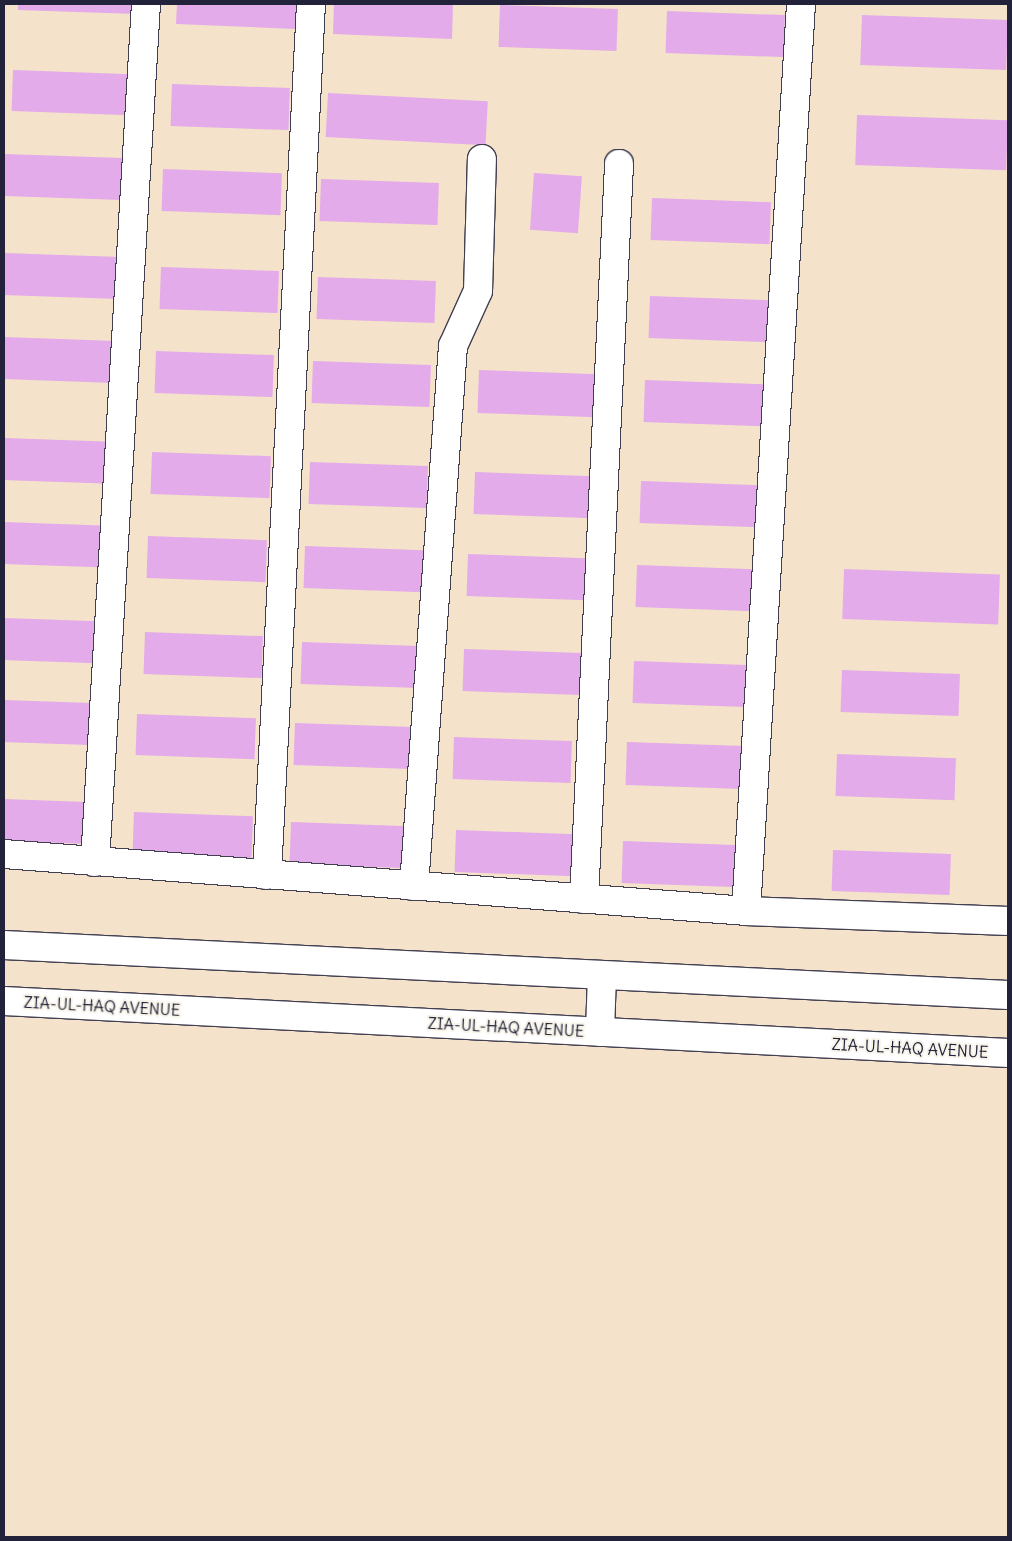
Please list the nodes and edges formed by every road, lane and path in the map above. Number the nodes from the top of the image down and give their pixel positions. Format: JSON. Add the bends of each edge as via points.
{"nodes":[{"id":1,"x":146,"y":4,"type":"edge"},
{"id":2,"x":311,"y":4,"type":"edge"},
{"id":3,"x":801,"y":4,"type":"edge"},
{"id":4,"x":482,"y":159,"type":"dead end"},
{"id":5,"x":619,"y":164,"type":"dead end"},
{"id":6,"x":4,"y":854,"type":"edge"},
{"id":7,"x":95,"y":862,"type":"junction"},
{"id":8,"x":267,"y":875,"type":"junction"},
{"id":9,"x":414,"y":886,"type":"junction"},
{"id":10,"x":584,"y":899,"type":"junction"},
{"id":11,"x":746,"y":911,"type":"junction"},
{"id":12,"x":1008,"y":921,"type":"edge"},
{"id":13,"x":4,"y":945,"type":"edge"},
{"id":14,"x":602,"y":975,"type":"junction"},
{"id":15,"x":1008,"y":995,"type":"edge"},
{"id":16,"x":4,"y":1001,"type":"edge"},
{"id":17,"x":600,"y":1032,"type":"junction"},
{"id":18,"x":1008,"y":1053,"type":"edge"}],
"edges":[{"from":1,"to":7,"type":"street"},
{"from":2,"to":8,"type":"street"},
{"from":3,"to":11,"type":"street"},
{"from":4,"to":9,"type":"street","via":[[478,291],[453,346]]},
{"from":5,"to":10,"type":"street"},
{"from":6,"to":7,"type":"street"},
{"from":7,"to":8,"type":"street"},
{"from":8,"to":9,"type":"street"},
{"from":9,"to":10,"type":"street"},
{"from":10,"to":11,"type":"street"},
{"from":11,"to":12,"type":"street"},
{"from":13,"to":14,"type":"street"},
{"from":14,"to":15,"type":"street"},
{"from":14,"to":17,"type":"street"},
{"from":16,"to":17,"type":"street","name":"ZIA-UL-HAQ AVENUE"},
{"from":17,"to":18,"type":"street","name":"ZIA-UL-HAQ AVENUE"}]}
